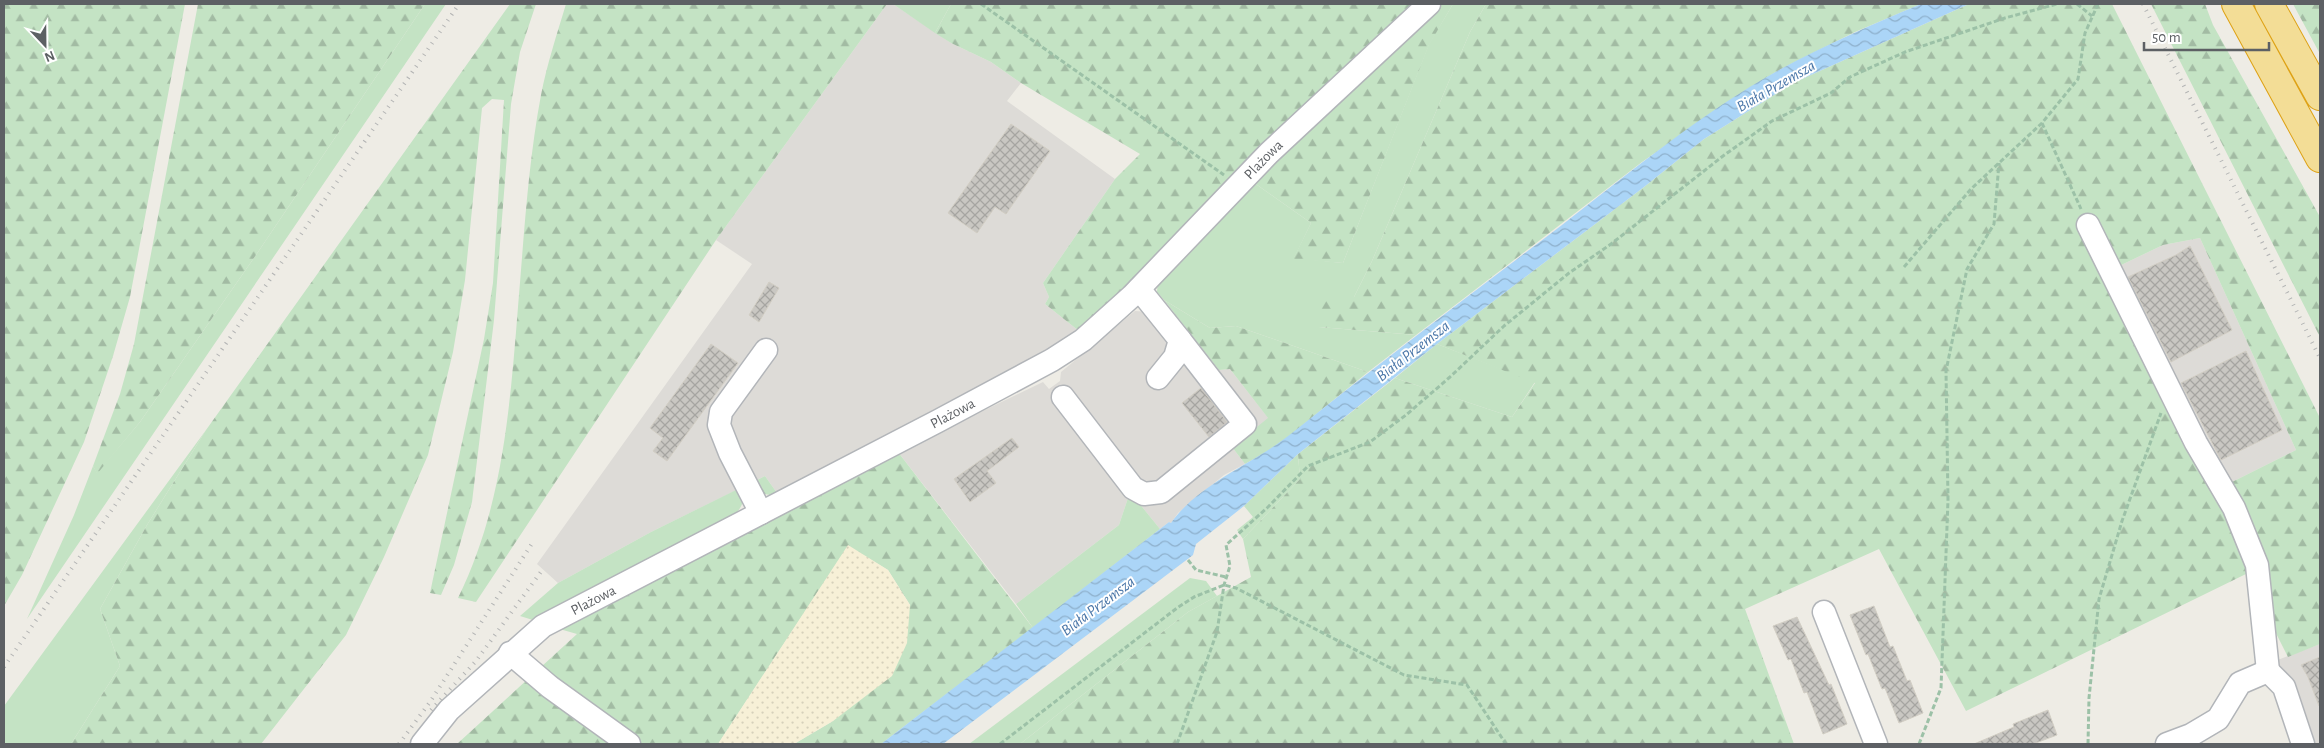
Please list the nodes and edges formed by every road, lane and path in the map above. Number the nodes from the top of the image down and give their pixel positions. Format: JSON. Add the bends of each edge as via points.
{"nodes":[{"id":1,"x":981,"y":4,"type":"edge"},
{"id":2,"x":1429,"y":4,"type":"edge"},
{"id":3,"x":2057,"y":4,"type":"edge"},
{"id":4,"x":2077,"y":4,"type":"edge"},
{"id":5,"x":2098,"y":4,"type":"edge"},
{"id":6,"x":2236,"y":4,"type":"edge"},
{"id":7,"x":2269,"y":4,"type":"edge"},
{"id":8,"x":2092,"y":16,"type":"junction"},
{"id":9,"x":2320,"y":96,"type":"edge"},
{"id":10,"x":2042,"y":123,"type":"junction"},
{"id":11,"x":2320,"y":158,"type":"edge"},
{"id":12,"x":1999,"y":163,"type":"junction"},
{"id":13,"x":1239,"y":185,"type":"junction"},
{"id":14,"x":2088,"y":225,"type":"joint"},
{"id":15,"x":1904,"y":267,"type":"dead end"},
{"id":16,"x":1139,"y":289,"type":"junction"},
{"id":17,"x":1180,"y":340,"type":"junction"},
{"id":18,"x":766,"y":350,"type":"dead end"},
{"id":19,"x":1158,"y":378,"type":"dead end"},
{"id":20,"x":2169,"y":390,"type":"junction"},
{"id":21,"x":1064,"y":397,"type":"dead end"},
{"id":22,"x":761,"y":513,"type":"junction"},
{"id":23,"x":1188,"y":560,"type":"dead end"},
{"id":24,"x":1226,"y":577,"type":"junction"},
{"id":25,"x":1224,"y":585,"type":"junction"},
{"id":26,"x":1824,"y":612,"type":"dead end"},
{"id":27,"x":510,"y":653,"type":"junction"},
{"id":28,"x":2268,"y":671,"type":"junction"},
{"id":29,"x":422,"y":744,"type":"edge"},
{"id":30,"x":628,"y":744,"type":"edge"},
{"id":31,"x":1000,"y":744,"type":"edge"},
{"id":32,"x":1177,"y":744,"type":"edge"},
{"id":33,"x":1506,"y":744,"type":"edge"},
{"id":34,"x":1876,"y":744,"type":"edge"},
{"id":35,"x":1919,"y":744,"type":"edge"},
{"id":36,"x":2088,"y":744,"type":"edge"},
{"id":37,"x":2167,"y":744,"type":"edge"},
{"id":38,"x":2303,"y":744,"type":"edge"}],
"edges":[{"from":1,"to":13,"type":"path"},
{"from":2,"to":13,"type":"street","name":"Plażowa"},
{"from":3,"to":24,"type":"path","via":[[1905,52],[1850,77],[1831,93],[1772,121],[1611,244],[1569,272],[1504,326],[1450,378],[1370,442],[1308,466],[1226,545],[1230,566]]},
{"from":4,"to":8,"type":"path"},
{"from":5,"to":8,"type":"path"},
{"from":6,"to":11,"type":"highway"},
{"from":7,"to":9,"type":"highway"},
{"from":8,"to":10,"type":"path","via":[[2084,33],[2078,79]]},
{"from":10,"to":12,"type":"path"},
{"from":10,"to":14,"type":"path"},
{"from":12,"to":15,"type":"path","via":[[1971,189]]},
{"from":12,"to":35,"type":"path","via":[[1994,224],[1967,269],[1946,370],[1948,500],[1941,688]]},
{"from":13,"to":16,"type":"street","name":"Plażowa"},
{"from":14,"to":20,"type":"street"},
{"from":16,"to":17,"type":"street"},
{"from":16,"to":22,"type":"street","name":"Plażowa","via":[[1084,340],[1052,360]]},
{"from":17,"to":19,"type":"street","via":[[1175,357]]},
{"from":17,"to":21,"type":"street","via":[[1245,424],[1161,492],[1144,494],[1133,488]]},
{"from":18,"to":22,"type":"street","via":[[721,412],[719,425]]},
{"from":20,"to":28,"type":"street","via":[[2234,508],[2257,565]]},
{"from":20,"to":36,"type":"path","via":[[2122,520],[2099,599]]},
{"from":22,"to":27,"type":"street","name":"Plażowa","via":[[543,626]]},
{"from":23,"to":24,"type":"path","via":[[1196,570]]},
{"from":24,"to":25,"type":"path"},
{"from":25,"to":31,"type":"path","via":[[1177,608]]},
{"from":25,"to":32,"type":"path","via":[[1217,632]]},
{"from":25,"to":33,"type":"path","via":[[1236,588],[1404,675],[1467,686]]},
{"from":26,"to":34,"type":"street"},
{"from":27,"to":29,"type":"street","name":"Plażowa","via":[[449,710]]},
{"from":27,"to":30,"type":"street"},
{"from":28,"to":37,"type":"street","via":[[2240,684],[2218,719]]},
{"from":28,"to":38,"type":"street","via":[[2284,687]]}]}
